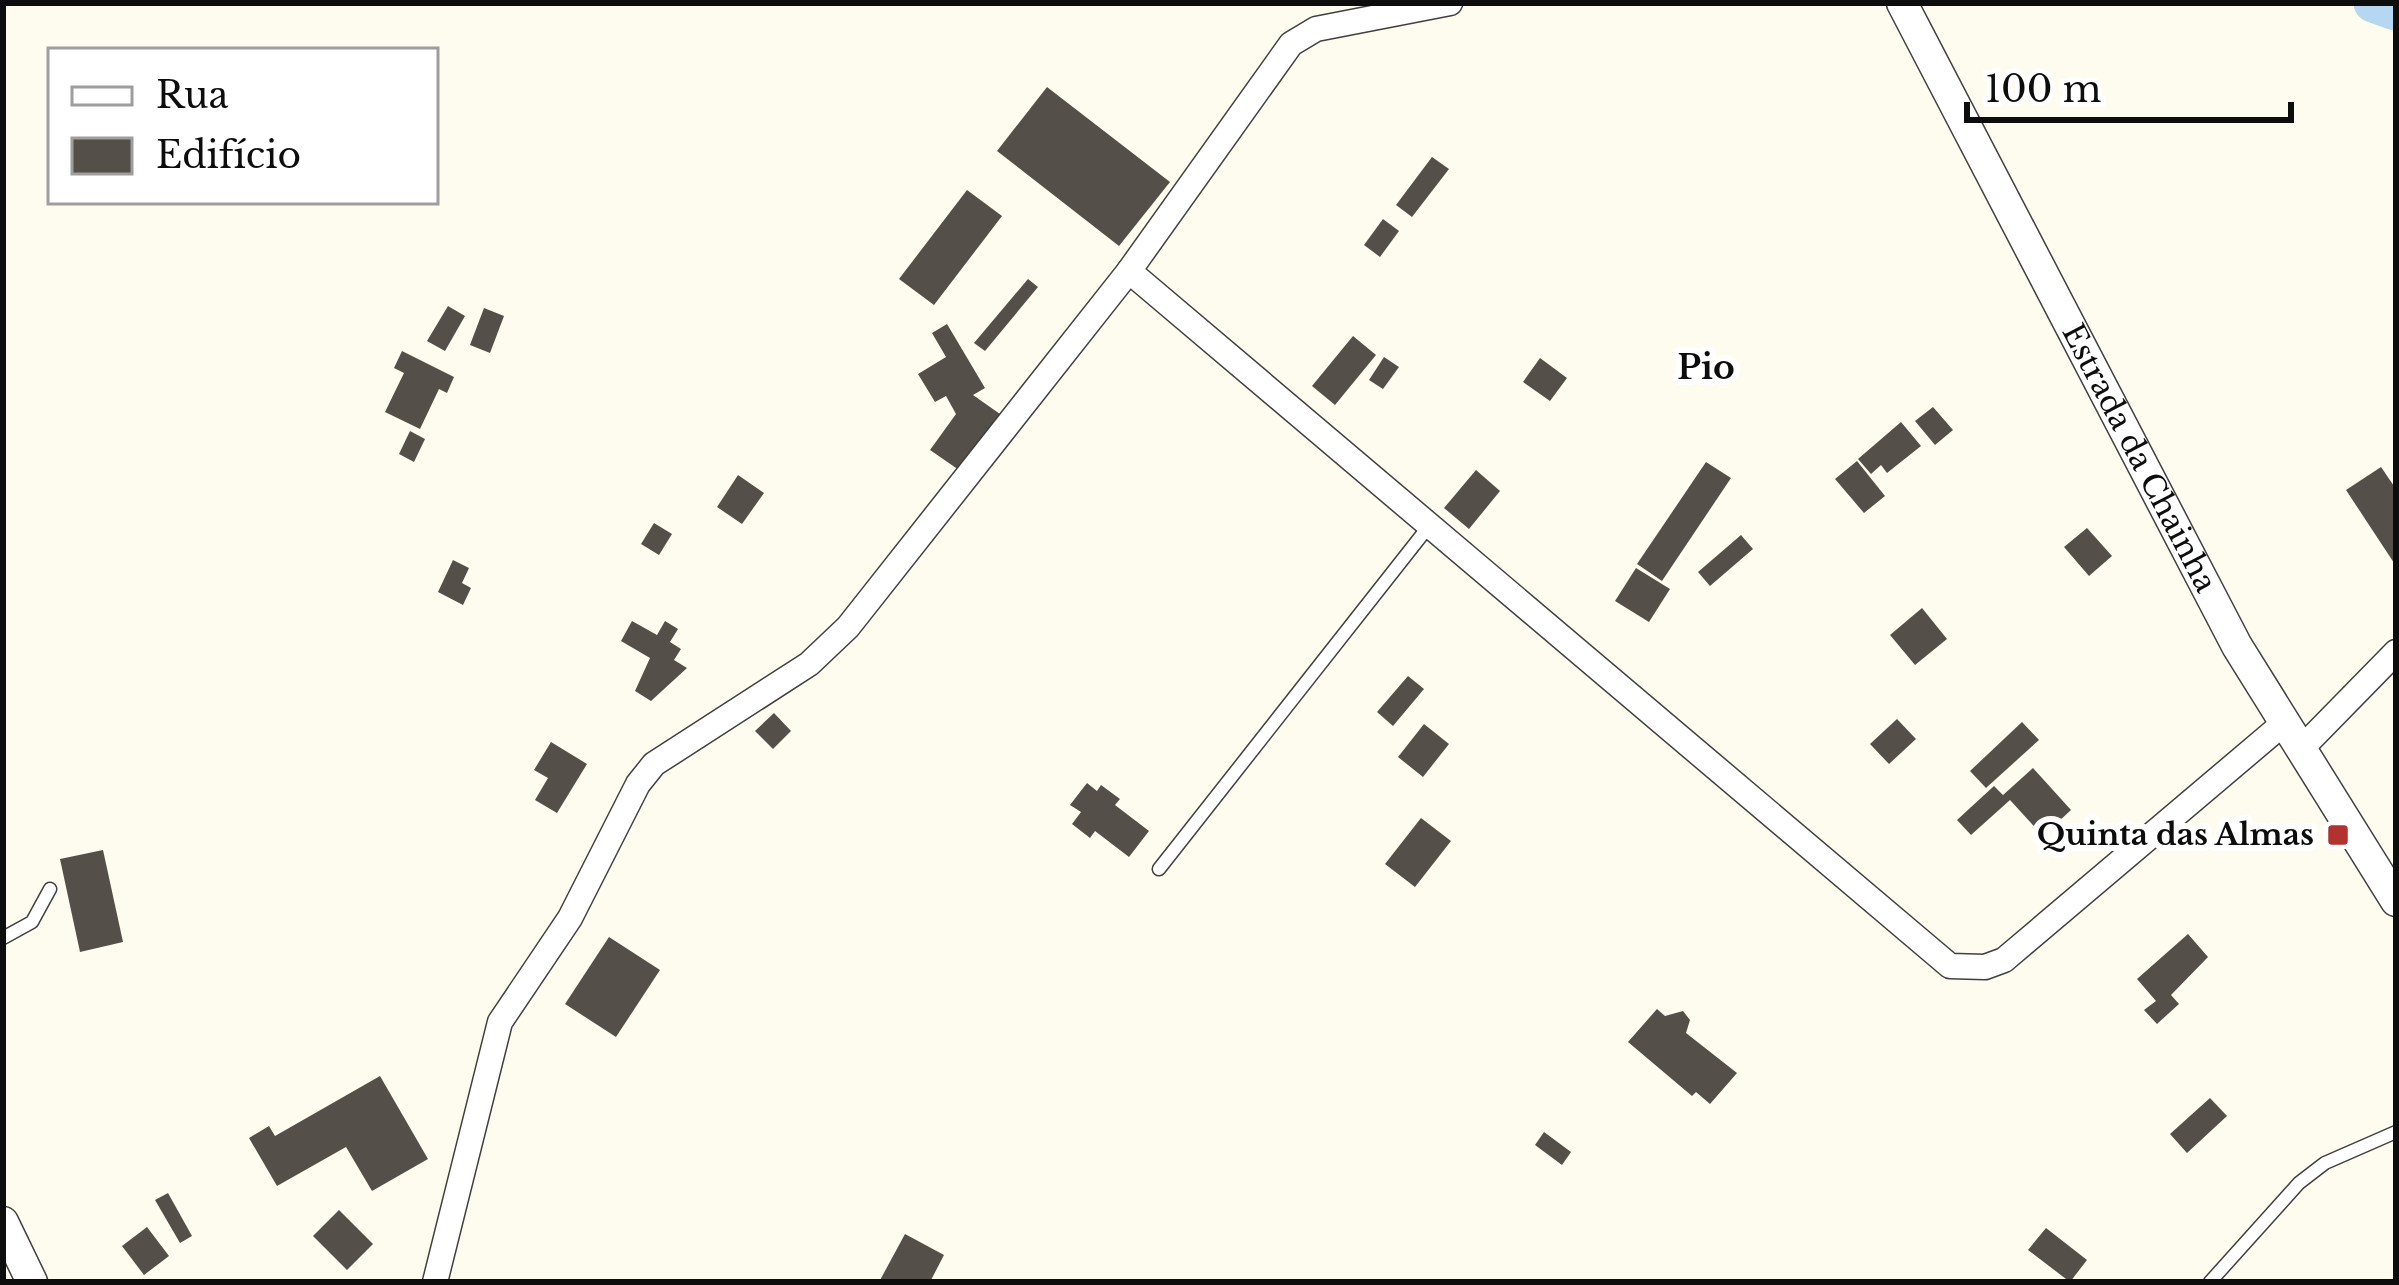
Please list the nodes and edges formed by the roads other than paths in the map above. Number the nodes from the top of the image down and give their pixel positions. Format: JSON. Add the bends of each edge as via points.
{"nodes":[{"id":1,"x":1450,"y":3,"type":"edge"},
{"id":2,"x":1902,"y":3,"type":"edge"},
{"id":3,"x":1129,"y":271,"type":"junction"},
{"id":4,"x":1429,"y":526,"type":"junction"},
{"id":5,"x":2396,"y":652,"type":"edge"},
{"id":6,"x":2284,"y":723,"type":"junction"},
{"id":7,"x":2300,"y":750,"type":"junction"},
{"id":8,"x":1159,"y":869,"type":"dead end"},
{"id":9,"x":50,"y":889,"type":"dead end"},
{"id":10,"x":2396,"y":901,"type":"edge"},
{"id":11,"x":3,"y":938,"type":"edge"},
{"id":12,"x":2396,"y":1132,"type":"edge"},
{"id":13,"x":3,"y":1222,"type":"edge"},
{"id":14,"x":32,"y":1282,"type":"edge"},
{"id":15,"x":435,"y":1282,"type":"edge"},
{"id":16,"x":2210,"y":1282,"type":"edge"}],
"edges":[{"from":1,"to":3,"type":"street","via":[[1316,29],[1292,44]]},
{"from":2,"to":6,"type":"street","name":"Estrada da Chainha"},
{"from":3,"to":4,"type":"street"},
{"from":3,"to":15,"type":"street","via":[[848,627],[808,664],[654,764],[638,784],[570,918],[500,1022]]},
{"from":4,"to":6,"type":"street","via":[[1950,965],[2004,960]]},
{"from":4,"to":8,"type":"lane"},
{"from":5,"to":7,"type":"street"},
{"from":6,"to":7,"type":"street","name":"Estrada da Chainha"},
{"from":7,"to":10,"type":"street","name":"Estrada da Chainha"},
{"from":9,"to":11,"type":"lane","via":[[32,922]]},
{"from":12,"to":16,"type":"lane","via":[[2299,1183]]},
{"from":13,"to":14,"type":"street"}]}
